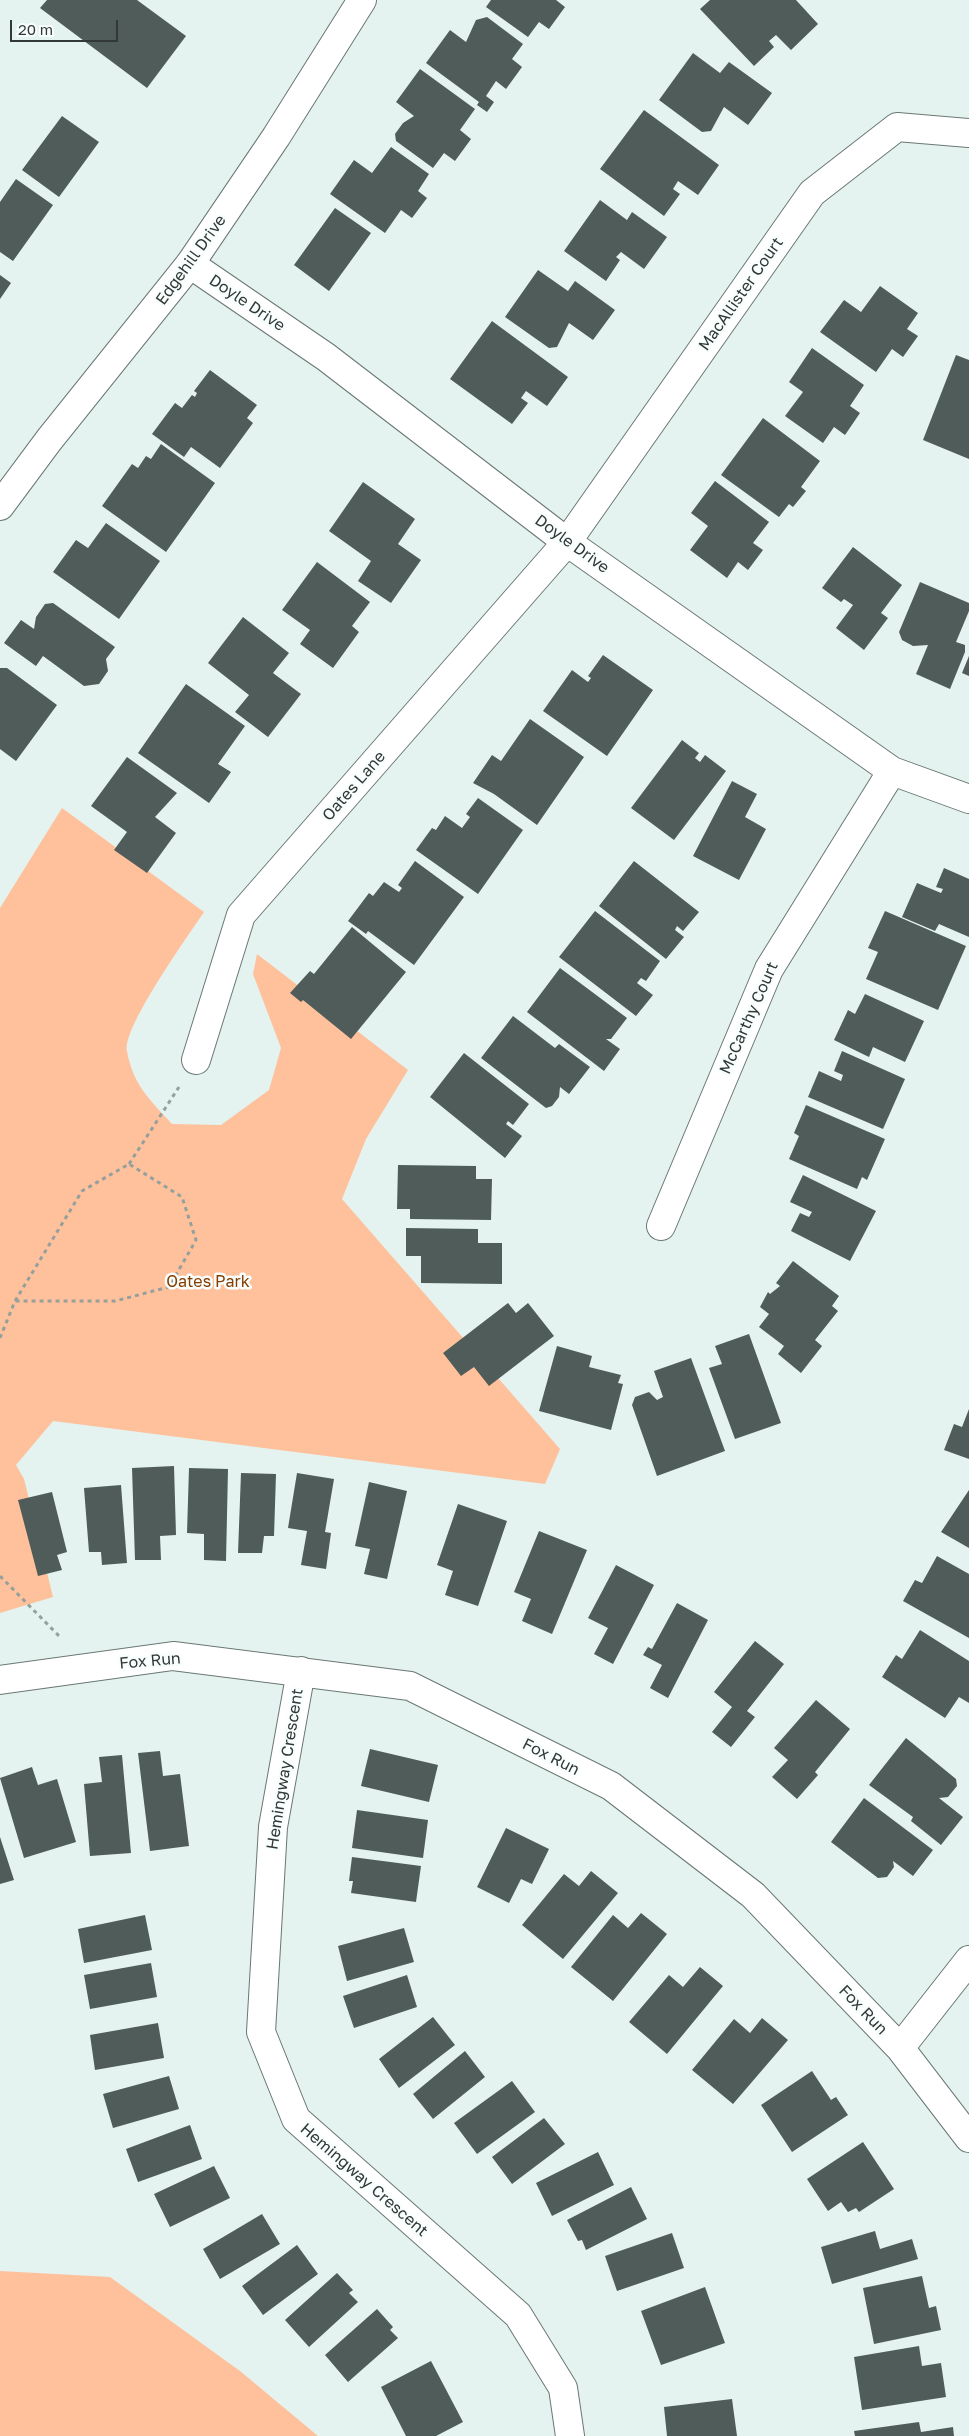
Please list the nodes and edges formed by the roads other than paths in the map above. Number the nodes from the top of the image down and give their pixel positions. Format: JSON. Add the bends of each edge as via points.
{"nodes":[{"id":1,"x":362,"y":0,"type":"edge"},
{"id":2,"x":969,"y":133,"type":"edge"},
{"id":3,"x":190,"y":264,"type":"junction"},
{"id":4,"x":0,"y":506,"type":"edge"},
{"id":5,"x":567,"y":542,"type":"junction"},
{"id":6,"x":892,"y":771,"type":"junction"},
{"id":7,"x":969,"y":799,"type":"edge"},
{"id":8,"x":196,"y":1060,"type":"road end"},
{"id":9,"x":660,"y":1226,"type":"dead end"},
{"id":10,"x":301,"y":1671,"type":"junction"},
{"id":11,"x":0,"y":1680,"type":"edge"},
{"id":12,"x":969,"y":1960,"type":"edge"},
{"id":13,"x":900,"y":2048,"type":"junction"},
{"id":14,"x":969,"y":2138,"type":"edge"},
{"id":15,"x":570,"y":2436,"type":"edge"}],
"edges":[{"from":1,"to":3,"type":"street","name":"Edgehill Drive","via":[[276,138]]},
{"from":2,"to":5,"type":"street","name":"MacAllister Court","via":[[897,127],[812,193]]},
{"from":3,"to":4,"type":"street","name":"Edgehill Drive"},
{"from":3,"to":5,"type":"street","name":"Doyle Drive","via":[[326,357]]},
{"from":5,"to":6,"type":"street","name":"Doyle Drive"},
{"from":5,"to":8,"type":"street","name":"Oates Lane","via":[[241,915]]},
{"from":6,"to":7,"type":"street","name":"Doyle Drive"},
{"from":6,"to":9,"type":"street","name":"McCarthy Court","via":[[769,968]]},
{"from":10,"to":11,"type":"street","name":"Fox Run","via":[[173,1656]]},
{"from":10,"to":13,"type":"street","name":"Fox Run","via":[[410,1686],[611,1786],[753,1895]]},
{"from":10,"to":15,"type":"street","name":"Hemingway Crescent","via":[[274,1827],[260,2032],[296,2119],[518,2315],[564,2388]]},
{"from":12,"to":13,"type":"street"},
{"from":13,"to":14,"type":"street","name":"Fox Run"}]}
